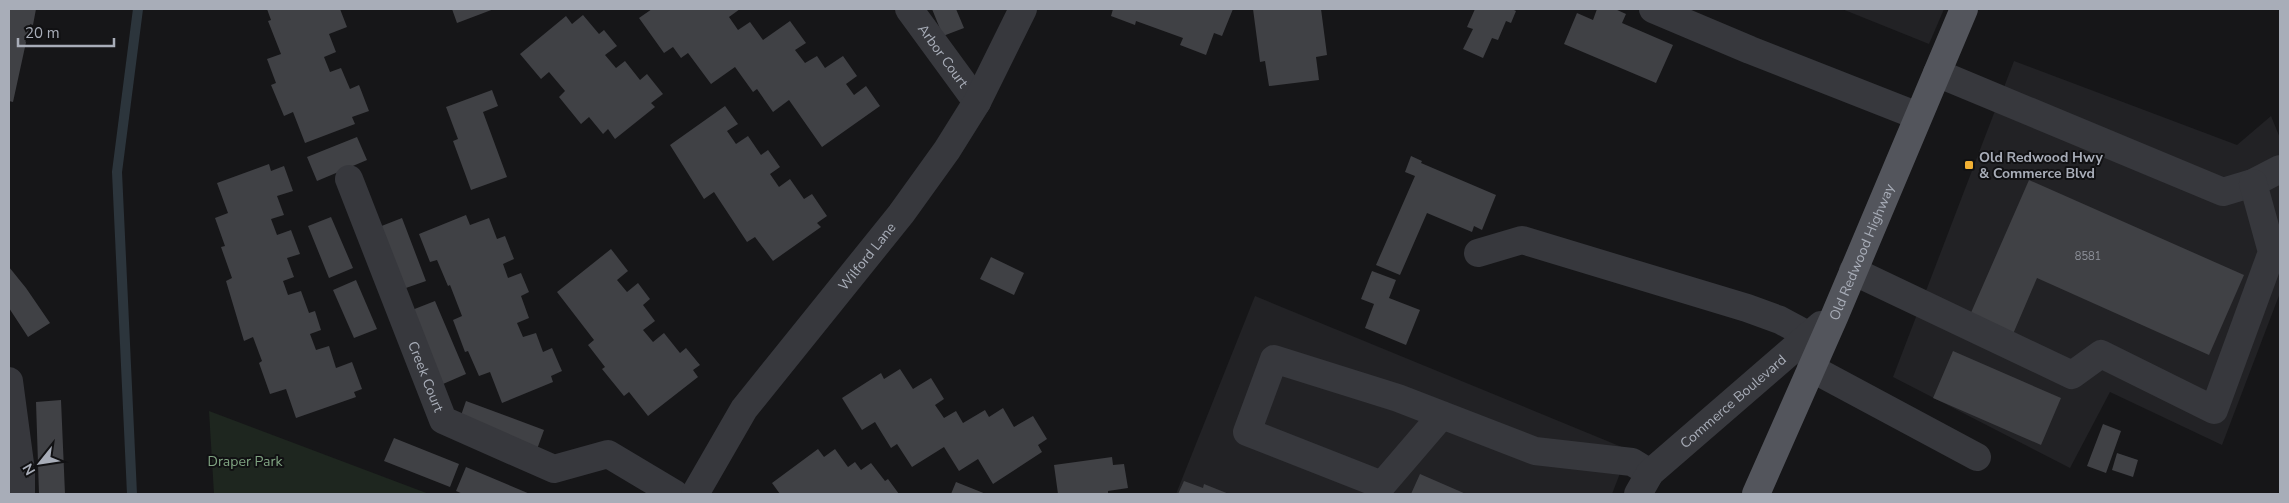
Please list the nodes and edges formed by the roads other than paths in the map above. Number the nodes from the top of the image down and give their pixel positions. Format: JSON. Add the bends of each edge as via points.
{"nodes":[{"id":1,"x":909,"y":9,"type":"edge"},
{"id":2,"x":1024,"y":9,"type":"edge"},
{"id":3,"x":1653,"y":9,"type":"edge"},
{"id":4,"x":1964,"y":9,"type":"edge"},
{"id":5,"x":1972,"y":9,"type":"edge"},
{"id":6,"x":1949,"y":42,"type":"junction"},
{"id":7,"x":1937,"y":73,"type":"junction"},
{"id":8,"x":977,"y":102,"type":"junction"},
{"id":9,"x":1918,"y":116,"type":"junction"},
{"id":10,"x":2280,"y":168,"type":"edge"},
{"id":11,"x":349,"y":178,"type":"dead end"},
{"id":12,"x":2253,"y":183,"type":"junction"},
{"id":13,"x":1478,"y":253,"type":"dead end"},
{"id":14,"x":1853,"y":271,"type":"junction"},
{"id":15,"x":1835,"y":315,"type":"junction"},
{"id":16,"x":1808,"y":335,"type":"junction"},
{"id":17,"x":1811,"y":368,"type":"junction"},
{"id":18,"x":9,"y":381,"type":"edge"},
{"id":19,"x":1442,"y":415,"type":"junction"},
{"id":20,"x":1977,"y":457,"type":"dead end"},
{"id":21,"x":1644,"y":484,"type":"edge"},
{"id":22,"x":21,"y":494,"type":"edge"},
{"id":23,"x":675,"y":494,"type":"edge"},
{"id":24,"x":695,"y":494,"type":"edge"},
{"id":25,"x":1756,"y":494,"type":"edge"}],
"edges":[{"from":1,"to":8,"type":"street","name":"Arbor Court"},
{"from":2,"to":8,"type":"street","name":"Wilford Lane"},
{"from":3,"to":9,"type":"street"},
{"from":4,"to":6,"type":"main road","name":"Old Redwood Highway"},
{"from":5,"to":6,"type":"main road"},
{"from":6,"to":7,"type":"main road","name":"Old Redwood Highway"},
{"from":7,"to":9,"type":"main road","name":"Old Redwood Highway"},
{"from":7,"to":12,"type":"street","via":[[2223,192]]},
{"from":8,"to":24,"type":"street","name":"Wilford Lane","via":[[901,214],[744,409]]},
{"from":9,"to":14,"type":"main road","name":"Old Redwood Highway"},
{"from":10,"to":12,"type":"street"},
{"from":11,"to":23,"type":"street","name":"Creek Court","via":[[443,420],[554,469],[608,454]]},
{"from":12,"to":14,"type":"street","via":[[2272,252],[2214,410],[2101,354],[2072,375]]},
{"from":13,"to":16,"type":"street","via":[[1522,240],[1747,308]]},
{"from":14,"to":15,"type":"main road","name":"Old Redwood Highway"},
{"from":15,"to":16,"type":"street","name":"Commerce Boulevard"},
{"from":15,"to":17,"type":"main road","name":"Old Redwood Highway"},
{"from":16,"to":21,"type":"street","name":"Commerce Boulevard"},
{"from":17,"to":20,"type":"street"},
{"from":17,"to":25,"type":"main road","name":"Old Redwood Highway"},
{"from":18,"to":22,"type":"street"},
{"from":19,"to":19,"type":"street","via":[[1274,359],[1247,432],[1382,485]]},
{"from":19,"to":21,"type":"street","via":[[1535,451],[1632,462]]}]}
